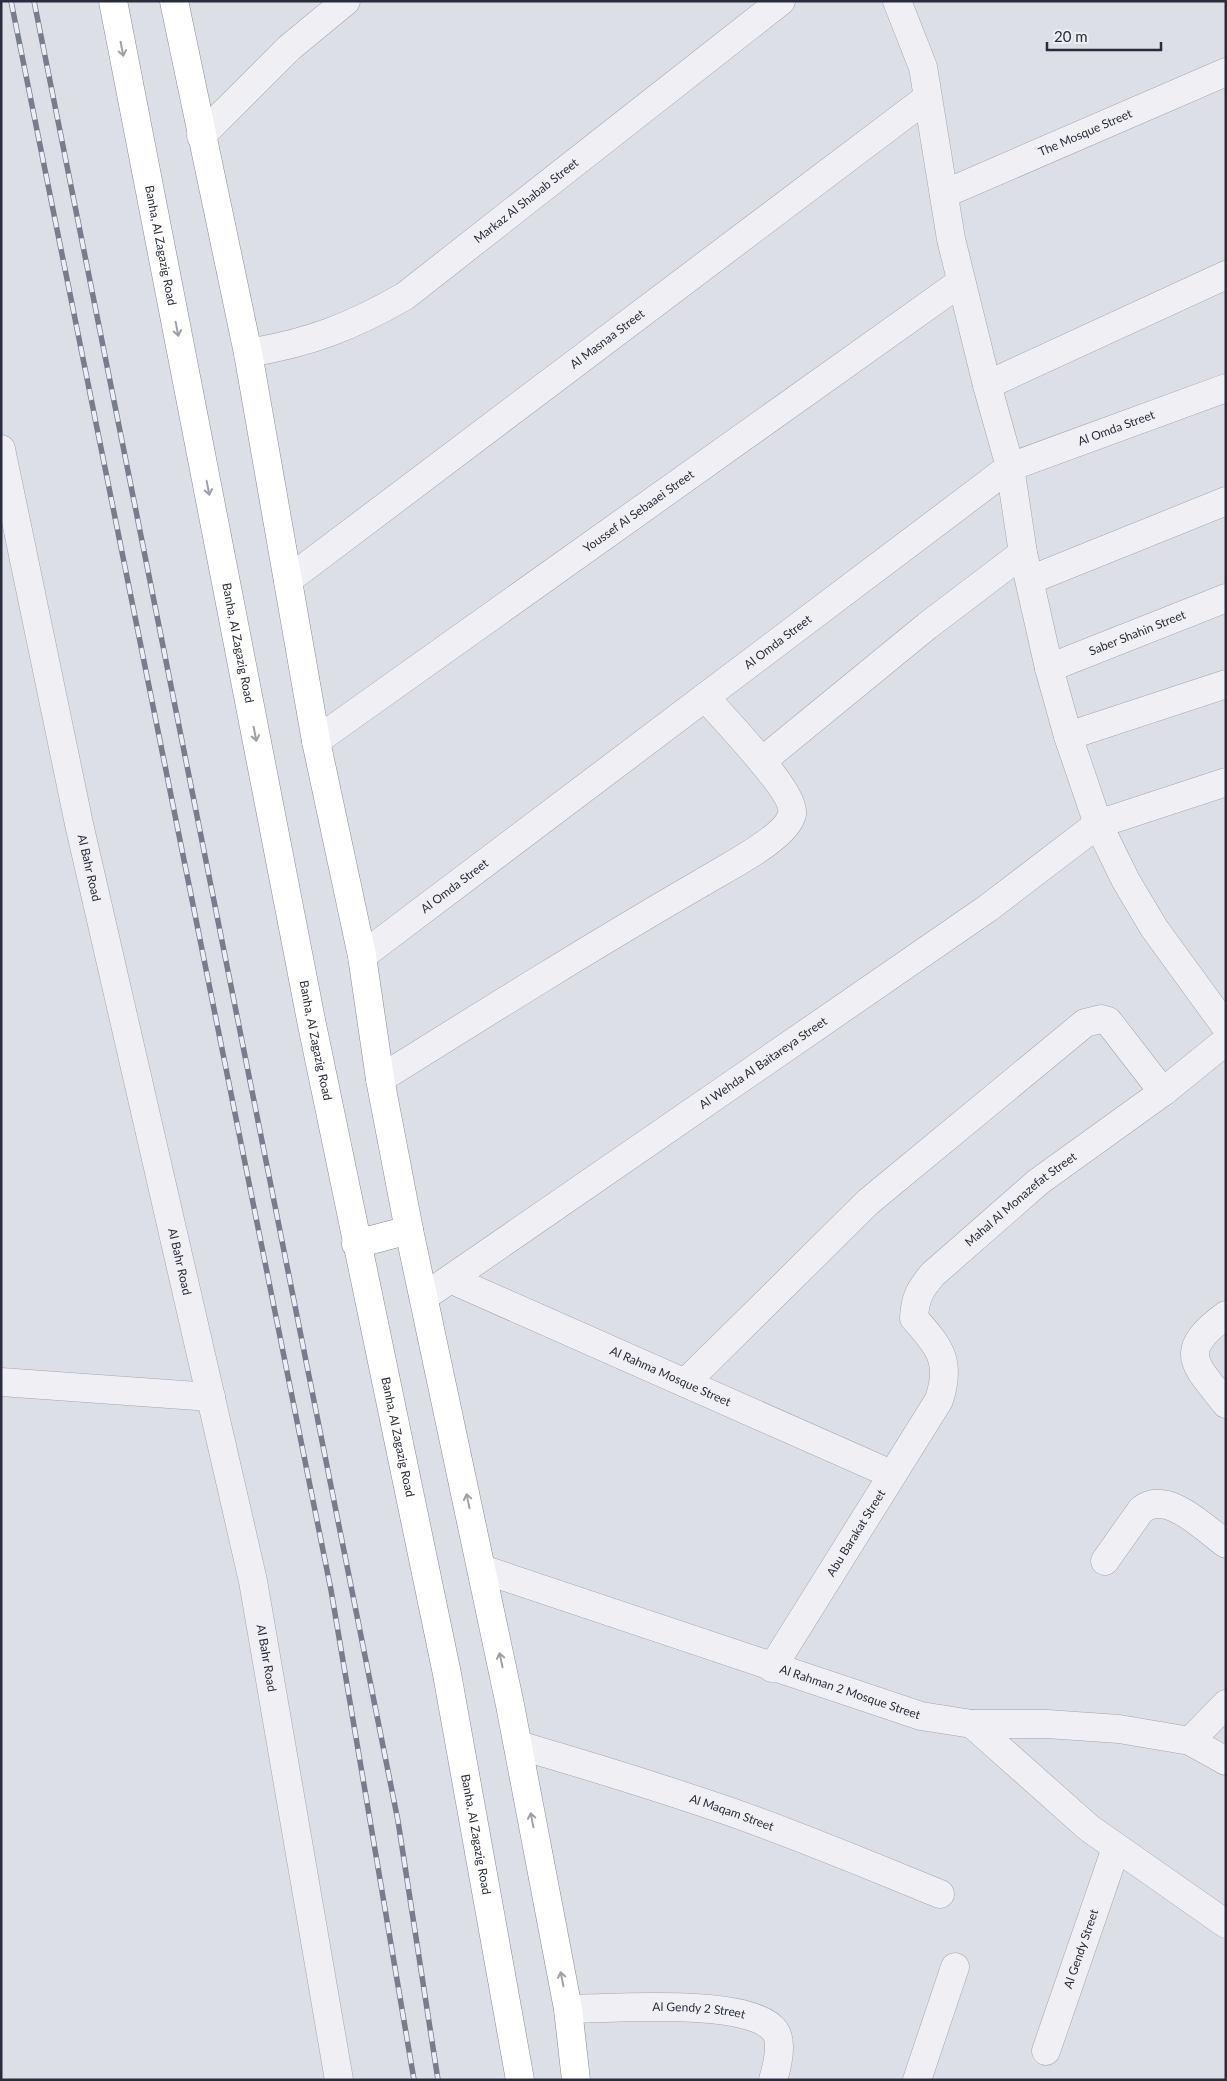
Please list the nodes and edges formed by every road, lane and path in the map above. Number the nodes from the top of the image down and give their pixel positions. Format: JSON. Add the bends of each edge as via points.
{"nodes":[{"id":1,"x":113,"y":1,"type":"edge"},
{"id":2,"x":174,"y":1,"type":"edge"},
{"id":3,"x":346,"y":1,"type":"edge"},
{"id":4,"x":781,"y":1,"type":"edge"},
{"id":5,"x":897,"y":1,"type":"edge"},
{"id":6,"x":1226,"y":72,"type":"edge"},
{"id":7,"x":927,"y":98,"type":"junction"},
{"id":8,"x":201,"y":136,"type":"junction"},
{"id":9,"x":944,"y":194,"type":"junction"},
{"id":10,"x":1226,"y":275,"type":"edge"},
{"id":11,"x":961,"y":282,"type":"junction"},
{"id":12,"x":248,"y":352,"type":"junction"},
{"id":13,"x":987,"y":385,"type":"junction"},
{"id":14,"x":1226,"y":388,"type":"edge"},
{"id":15,"x":1,"y":449,"type":"edge"},
{"id":16,"x":1010,"y":466,"type":"junction"},
{"id":17,"x":1226,"y":501,"type":"edge"},
{"id":18,"x":1023,"y":553,"type":"junction"},
{"id":19,"x":288,"y":580,"type":"junction"},
{"id":20,"x":1030,"y":580,"type":"junction"},
{"id":21,"x":1226,"y":598,"type":"edge"},
{"id":22,"x":1049,"y":668,"type":"junction"},
{"id":23,"x":1226,"y":684,"type":"edge"},
{"id":24,"x":704,"y":697,"type":"junction"},
{"id":25,"x":1068,"y":736,"type":"junction"},
{"id":26,"x":316,"y":741,"type":"junction"},
{"id":27,"x":762,"y":761,"type":"junction"},
{"id":28,"x":1226,"y":782,"type":"edge"},
{"id":29,"x":1098,"y":824,"type":"junction"},
{"id":30,"x":362,"y":956,"type":"junction"},
{"id":31,"x":1226,"y":1027,"type":"edge"},
{"id":32,"x":1226,"y":1041,"type":"edge"},
{"id":33,"x":380,"y":1079,"type":"junction"},
{"id":34,"x":1164,"y":1092,"type":"junction"},
{"id":35,"x":409,"y":1230,"type":"junction"},
{"id":36,"x":356,"y":1244,"type":"junction"},
{"id":37,"x":450,"y":1279,"type":"junction"},
{"id":38,"x":424,"y":1296,"type":"junction"},
{"id":39,"x":1226,"y":1315,"type":"edge"},
{"id":40,"x":1,"y":1382,"type":"edge"},
{"id":41,"x":685,"y":1383,"type":"junction"},
{"id":42,"x":210,"y":1398,"type":"junction"},
{"id":43,"x":939,"y":1400,"type":"joint"},
{"id":44,"x":1226,"y":1404,"type":"edge"},
{"id":45,"x":891,"y":1474,"type":"junction"},
{"id":46,"x":1226,"y":1544,"type":"edge"},
{"id":47,"x":1106,"y":1560,"type":"dead end"},
{"id":48,"x":482,"y":1569,"type":"junction"},
{"id":49,"x":772,"y":1668,"type":"junction"},
{"id":50,"x":1226,"y":1704,"type":"edge"},
{"id":51,"x":972,"y":1724,"type":"junction"},
{"id":52,"x":1190,"y":1741,"type":"junction"},
{"id":53,"x":518,"y":1745,"type":"junction"},
{"id":54,"x":1226,"y":1761,"type":"edge"},
{"id":55,"x":1116,"y":1848,"type":"junction"},
{"id":56,"x":940,"y":1894,"type":"dead end"},
{"id":57,"x":1226,"y":1924,"type":"edge"},
{"id":58,"x":955,"y":1967,"type":"dead end"},
{"id":59,"x":568,"y":2009,"type":"junction"},
{"id":60,"x":1046,"y":2051,"type":"dead end"},
{"id":61,"x":340,"y":2080,"type":"edge"},
{"id":62,"x":520,"y":2080,"type":"edge"},
{"id":63,"x":576,"y":2080,"type":"edge"},
{"id":64,"x":773,"y":2080,"type":"edge"},
{"id":65,"x":917,"y":2080,"type":"edge"}],
"edges":[{"from":1,"to":36,"type":"highway","name":"Banha, Al Zagazig Road","one_way":true},
{"from":2,"to":8,"type":"highway"},
{"from":3,"to":8,"type":"street","via":[[289,48]]},
{"from":4,"to":12,"type":"street","name":"Markaz Al Shabab Street","via":[[405,296],[329,334],[290,346]]},
{"from":5,"to":7,"type":"street","via":[[923,67]]},
{"from":6,"to":9,"type":"street","name":"The Mosque Street"},
{"from":7,"to":9,"type":"street"},
{"from":7,"to":19,"type":"street","name":"Al Masnaa Street"},
{"from":8,"to":12,"type":"highway"},
{"from":9,"to":11,"type":"street"},
{"from":10,"to":13,"type":"street"},
{"from":11,"to":13,"type":"street"},
{"from":11,"to":26,"type":"street","name":"Youssef Al Sebaaei Street"},
{"from":12,"to":19,"type":"highway"},
{"from":13,"to":16,"type":"street"},
{"from":14,"to":16,"type":"street","name":"Al Omda Street"},
{"from":15,"to":42,"type":"street","name":"Al Bahr Road","via":[[79,824]]},
{"from":16,"to":18,"type":"street"},
{"from":16,"to":24,"type":"street","name":"Al Omda Street"},
{"from":17,"to":20,"type":"street"},
{"from":18,"to":20,"type":"street"},
{"from":18,"to":27,"type":"street","via":[[927,626]]},
{"from":19,"to":26,"type":"highway"},
{"from":20,"to":22,"type":"street"},
{"from":21,"to":22,"type":"street","name":"Saber Shahin Street"},
{"from":22,"to":25,"type":"street"},
{"from":23,"to":25,"type":"street"},
{"from":24,"to":27,"type":"street"},
{"from":24,"to":30,"type":"street","name":"Al Omda Street"},
{"from":25,"to":29,"type":"street"},
{"from":26,"to":30,"type":"highway"},
{"from":27,"to":33,"type":"street","via":[[792,805],[792,815],[777,834],[756,851],[630,924]]},
{"from":28,"to":29,"type":"street","name":"Al Wehda Al Baitareya Street"},
{"from":29,"to":31,"type":"street","via":[[1154,928]]},
{"from":29,"to":37,"type":"street","name":"Al Wehda Al Baitareya Street","via":[[988,908]]},
{"from":30,"to":33,"type":"highway"},
{"from":32,"to":34,"type":"street","name":"Mahal Al Monazefat Street"},
{"from":33,"to":35,"type":"highway"},
{"from":34,"to":41,"type":"street","via":[[1108,1022],[1101,1019],[1085,1023],[868,1202]]},
{"from":34,"to":43,"type":"street","name":"Mahal Al Monazefat Street","via":[[1038,1182],[920,1289],[914,1318],[938,1346],[944,1367],[944,1385]]},
{"from":35,"to":36,"type":"highway"},
{"from":35,"to":38,"type":"highway"},
{"from":36,"to":62,"type":"highway","name":"Banha, Al Zagazig Road","via":[[447,1674]]},
{"from":37,"to":38,"type":"street","name":"Al Wehda Al Baitareya Street"},
{"from":37,"to":41,"type":"street","name":"Al Rahma Mosque Street"},
{"from":48,"to":38,"type":"highway","one_way":true},
{"from":39,"to":44,"type":"street","via":[[1201,1336],[1195,1346],[1195,1363]]},
{"from":40,"to":42,"type":"street"},
{"from":41,"to":45,"type":"street","name":"Al Rahma Mosque Street"},
{"from":42,"to":61,"type":"street","name":"Al Bahr Road","via":[[253,1581]]},
{"from":43,"to":45,"type":"street","name":"Abu Barakat Street","via":[[918,1437]]},
{"from":45,"to":49,"type":"street","name":"Abu Barakat Street"},
{"from":46,"to":47,"type":"street","via":[[1174,1507],[1160,1502],[1148,1504],[1141,1510]]},
{"from":48,"to":49,"type":"street","name":"Al Rahman 2 Mosque Street"},
{"from":53,"to":48,"type":"highway","one_way":true},
{"from":49,"to":51,"type":"street","name":"Al Rahman 2 Mosque Street","via":[[921,1716]]},
{"from":50,"to":52,"type":"street"},
{"from":51,"to":52,"type":"street","name":"Al Rahman 2 Mosque Street","via":[[1119,1728]]},
{"from":51,"to":55,"type":"street"},
{"from":52,"to":54,"type":"street","name":"Al Rahman 2 Mosque Street"},
{"from":53,"to":56,"type":"street","name":"Al Maqam Street","via":[[732,1812]]},
{"from":59,"to":53,"type":"highway","one_way":true},
{"from":55,"to":57,"type":"street"},
{"from":55,"to":60,"type":"street","name":"Al Gendy Street"},
{"from":58,"to":65,"type":"street"},
{"from":59,"to":63,"type":"highway"},
{"from":59,"to":64,"type":"street","name":"Al Gendy 2 Street","via":[[716,2008],[745,2014],[775,2031],[779,2049]]}]}
